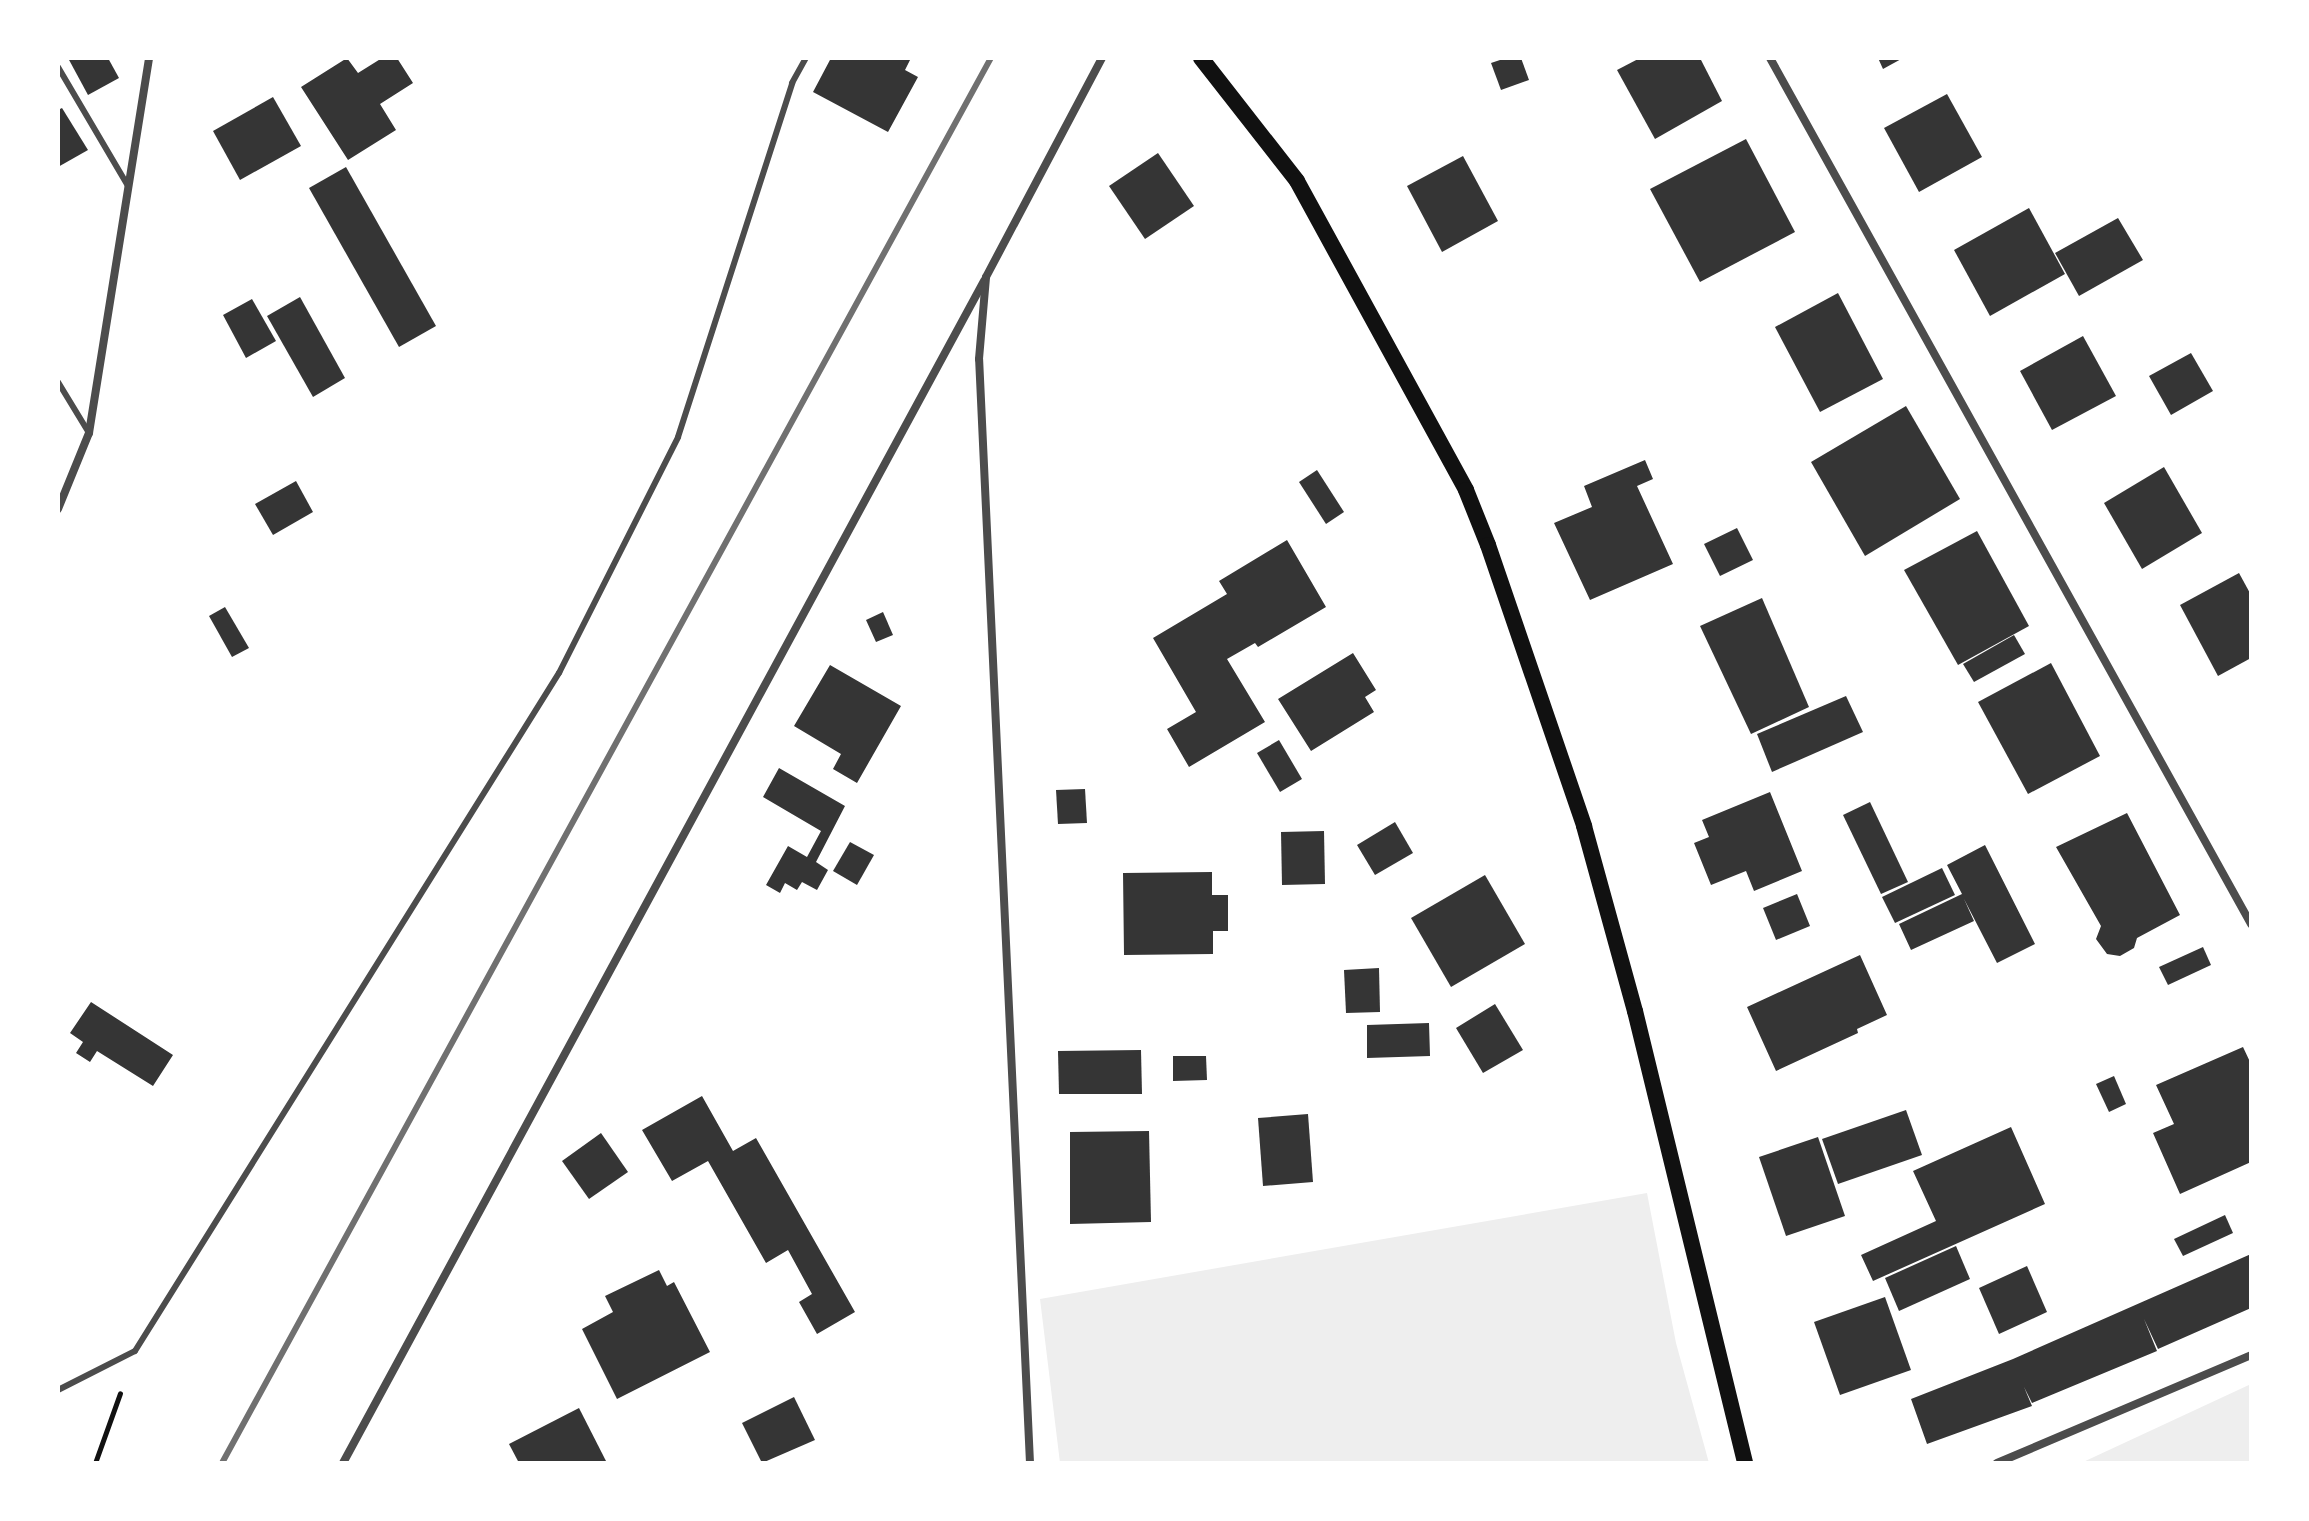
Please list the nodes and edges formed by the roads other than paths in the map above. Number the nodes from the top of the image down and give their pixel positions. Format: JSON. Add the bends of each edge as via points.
{"nodes":[{"id":1,"x":149,"y":58,"type":"edge"},
{"id":2,"x":806,"y":58,"type":"edge"},
{"id":3,"x":1102,"y":58,"type":"edge"},
{"id":4,"x":1201,"y":58,"type":"edge"},
{"id":5,"x":1770,"y":58,"type":"edge"},
{"id":6,"x":58,"y":67,"type":"edge"},
{"id":7,"x":128,"y":186,"type":"junction"},
{"id":8,"x":986,"y":277,"type":"junction"},
{"id":9,"x":58,"y":382,"type":"edge"},
{"id":10,"x":89,"y":433,"type":"junction"},
{"id":11,"x":58,"y":509,"type":"edge"},
{"id":12,"x":2251,"y":924,"type":"edge"},
{"id":13,"x":2251,"y":1355,"type":"edge"},
{"id":14,"x":58,"y":1390,"type":"edge"},
{"id":15,"x":343,"y":1463,"type":"edge"},
{"id":16,"x":1030,"y":1463,"type":"edge"},
{"id":17,"x":1745,"y":1463,"type":"edge"},
{"id":18,"x":1997,"y":1463,"type":"edge"}],
"edges":[{"from":1,"to":7,"type":"street"},
{"from":2,"to":14,"type":"lane","via":[[792,83],[678,437],[559,673],[135,1351]]},
{"from":3,"to":8,"type":"street"},
{"from":4,"to":17,"type":"main road","via":[[1297,181],[1466,490],[1488,545],[1588,841]]},
{"from":5,"to":12,"type":"street"},
{"from":6,"to":7,"type":"lane"},
{"from":7,"to":10,"type":"street"},
{"from":8,"to":15,"type":"street"},
{"from":8,"to":16,"type":"street","via":[[979,359]]},
{"from":9,"to":10,"type":"lane"},
{"from":10,"to":11,"type":"street"},
{"from":13,"to":18,"type":"street"}]}
